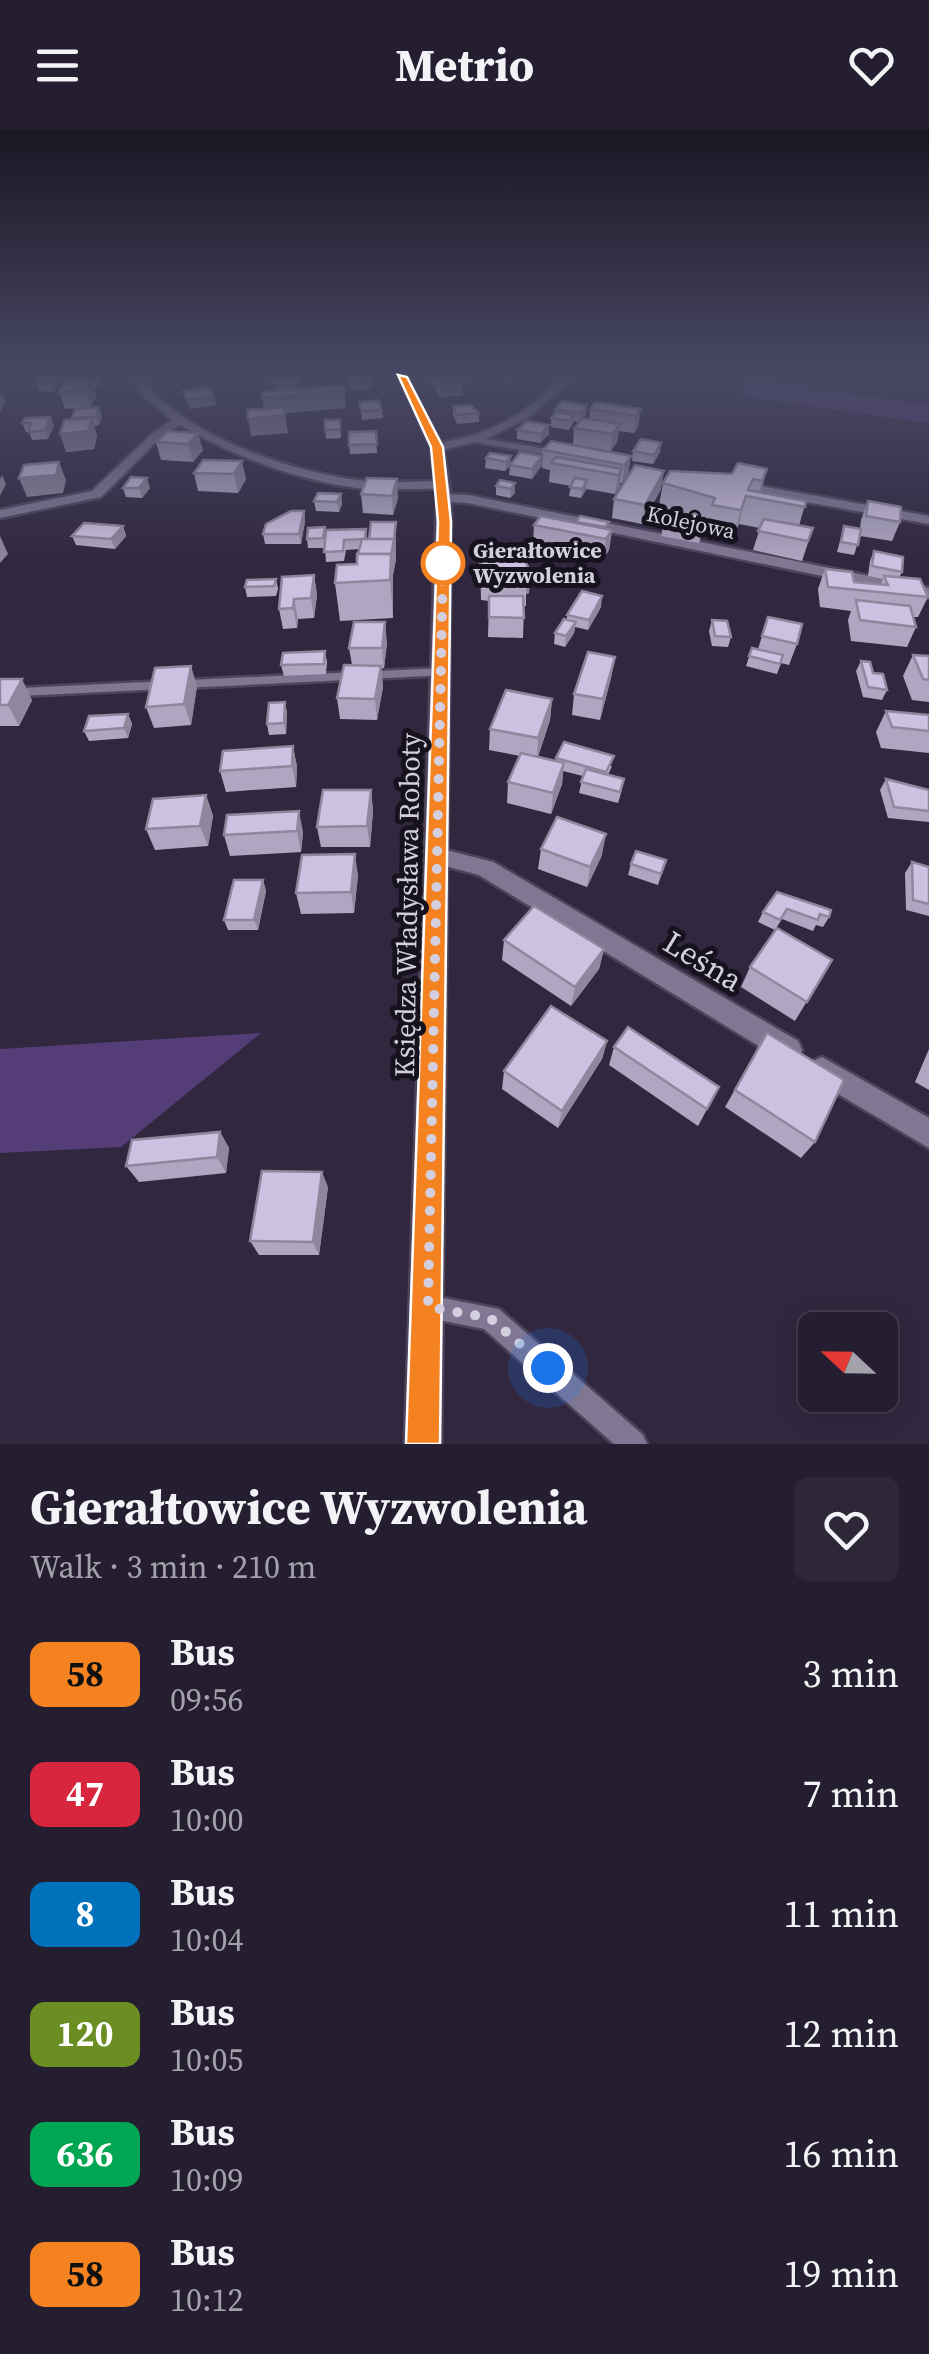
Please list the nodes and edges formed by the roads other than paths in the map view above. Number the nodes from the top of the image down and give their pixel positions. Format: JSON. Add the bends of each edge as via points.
{"nodes":[{"id":1,"x":154,"y":438,"type":"edge"},
{"id":2,"x":214,"y":438,"type":"edge"},
{"id":3,"x":433,"y":438,"type":"edge"},
{"id":4,"x":484,"y":438,"type":"edge"},
{"id":5,"x":480,"y":441,"type":"junction"},
{"id":6,"x":437,"y":447,"type":"junction"},
{"id":7,"x":590,"y":460,"type":"edge"},
{"id":8,"x":722,"y":483,"type":"edge"},
{"id":9,"x":443,"y":492,"type":"junction"},
{"id":10,"x":0,"y":514,"type":"edge"},
{"id":11,"x":929,"y":520,"type":"edge"},
{"id":12,"x":929,"y":593,"type":"edge"},
{"id":13,"x":442,"y":672,"type":"junction"},
{"id":14,"x":0,"y":694,"type":"edge"},
{"id":15,"x":438,"y":856,"type":"junction"},
{"id":16,"x":929,"y":1134,"type":"edge"},
{"id":17,"x":428,"y":1307,"type":"junction"},
{"id":18,"x":423,"y":1444,"type":"edge"},
{"id":19,"x":634,"y":1444,"type":"edge"}],
"edges":[{"from":1,"to":10,"type":"street","via":[[96,494]]},
{"from":2,"to":9,"type":"street","name":"Kolejowa","via":[[339,481]]},
{"from":3,"to":6,"type":"main road","name":"Księdza Władysława Roboty"},
{"from":4,"to":5,"type":"street"},
{"from":5,"to":6,"type":"street"},
{"from":5,"to":7,"type":"street"},
{"from":6,"to":9,"type":"main road","name":"Księdza Władysława Roboty"},
{"from":8,"to":11,"type":"street"},
{"from":9,"to":12,"type":"street","name":"Kolejowa"},
{"from":9,"to":13,"type":"main road","name":"Księdza Władysława Roboty"},
{"from":13,"to":14,"type":"lane"},
{"from":13,"to":15,"type":"main road","name":"Księdza Władysława Roboty"},
{"from":15,"to":16,"type":"street","name":"Leśna","via":[[485,868]]},
{"from":15,"to":17,"type":"main road","name":"Księdza Władysława Roboty"},
{"from":17,"to":18,"type":"main road","name":"Księdza Władysława Roboty"},
{"from":17,"to":19,"type":"lane","via":[[490,1318]]}]}
